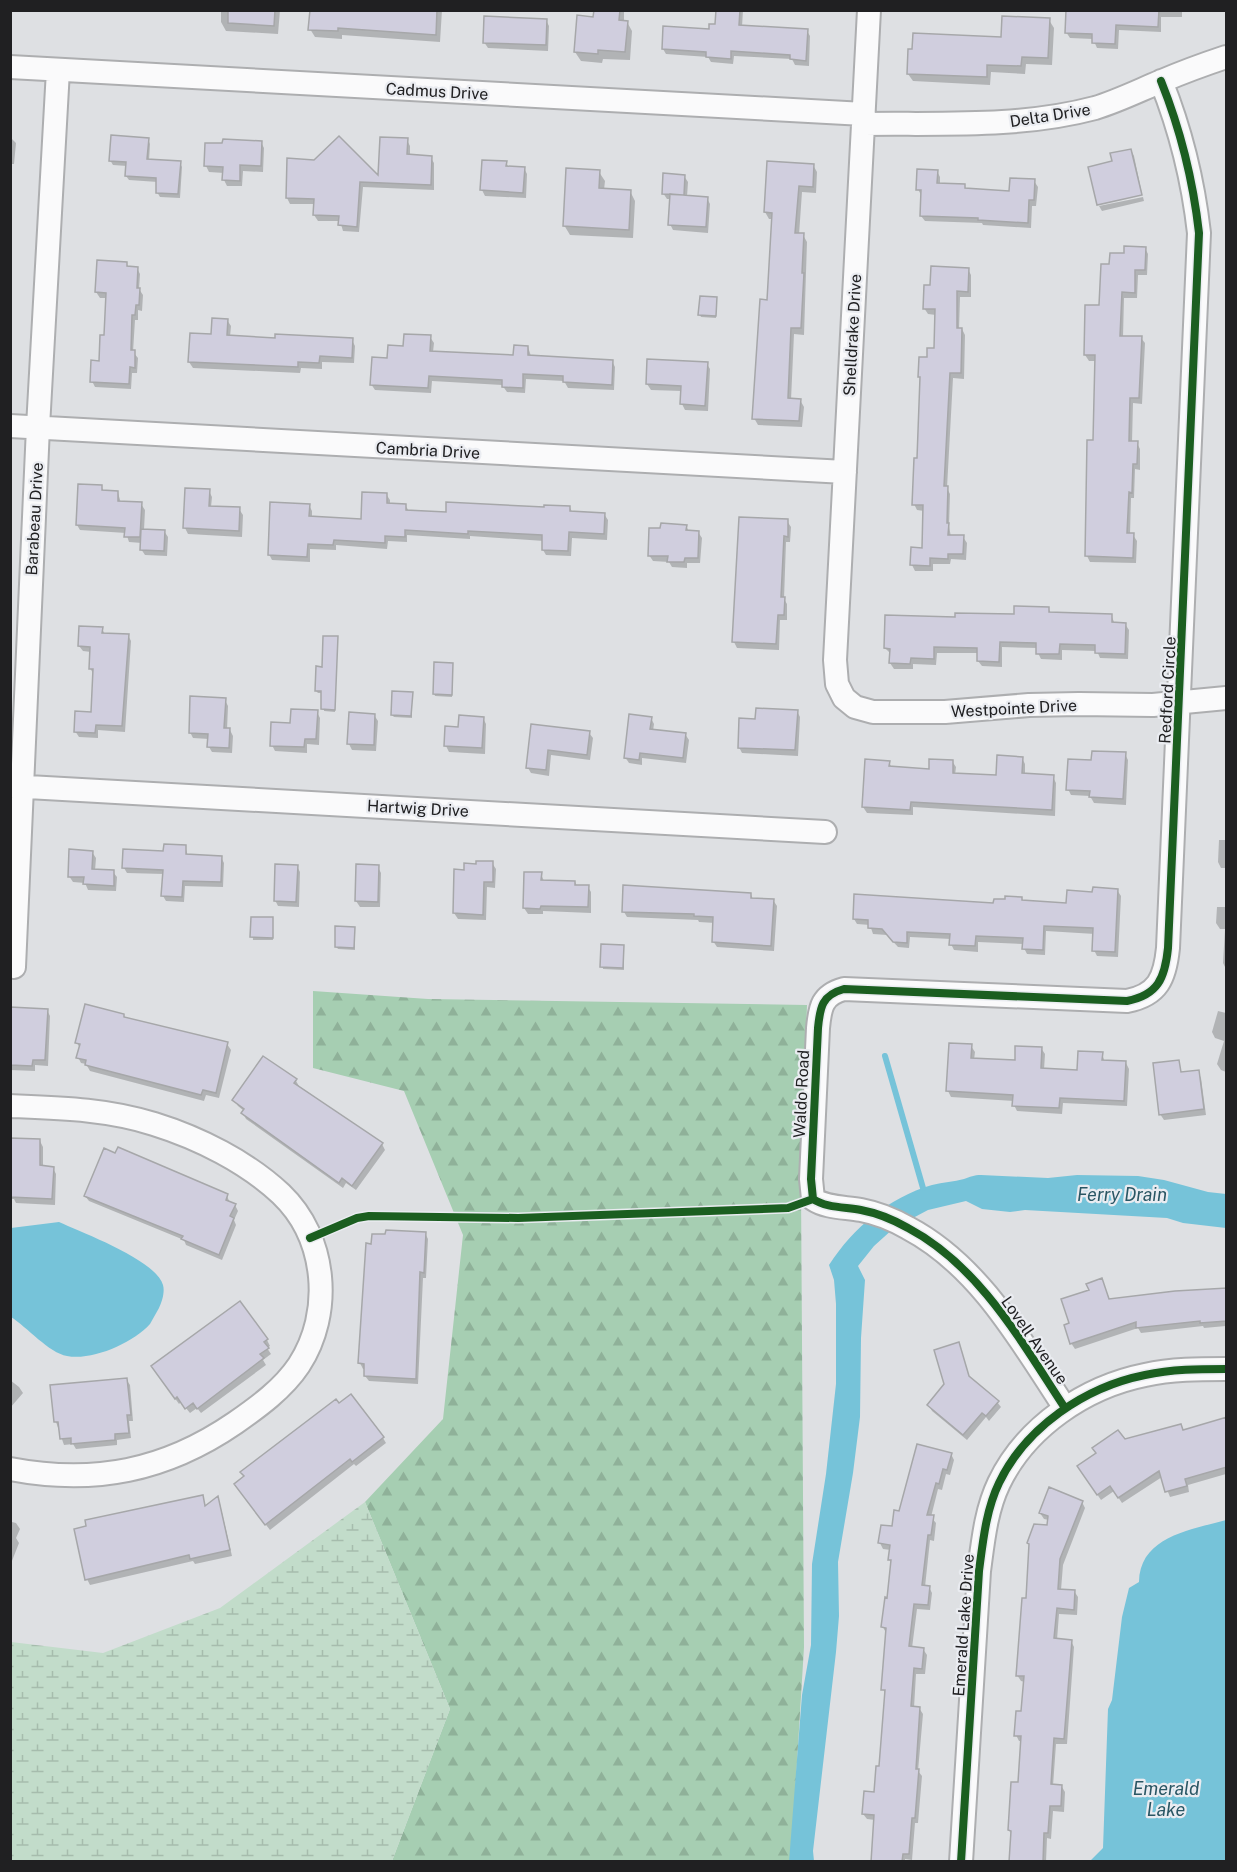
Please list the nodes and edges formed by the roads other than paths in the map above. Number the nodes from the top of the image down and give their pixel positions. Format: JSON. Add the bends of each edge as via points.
{"nodes":[{"id":1,"x":869,"y":10,"type":"edge"},
{"id":2,"x":1227,"y":57,"type":"edge"},
{"id":3,"x":10,"y":67,"type":"edge"},
{"id":4,"x":58,"y":70,"type":"junction"},
{"id":5,"x":1161,"y":81,"type":"junction"},
{"id":6,"x":864,"y":119,"type":"junction"},
{"id":7,"x":10,"y":426,"type":"edge"},
{"id":8,"x":38,"y":427,"type":"junction"},
{"id":9,"x":845,"y":472,"type":"junction"},
{"id":10,"x":835,"y":660,"type":"joint"},
{"id":11,"x":1227,"y":698,"type":"edge"},
{"id":12,"x":1180,"y":702,"type":"junction"},
{"id":13,"x":16,"y":786,"type":"edge"},
{"id":14,"x":825,"y":832,"type":"dead end"},
{"id":15,"x":14,"y":968,"type":"dead end"},
{"id":16,"x":844,"y":989,"type":"joint"},
{"id":17,"x":10,"y":1106,"type":"edge"},
{"id":18,"x":827,"y":1205,"type":"joint"},
{"id":19,"x":1227,"y":1369,"type":"edge"},
{"id":20,"x":1065,"y":1408,"type":"junction"},
{"id":21,"x":10,"y":1469,"type":"edge"},
{"id":22,"x":961,"y":1862,"type":"edge"}],
"edges":[{"from":1,"to":6,"type":"street","name":"Shelldrake Drive"},
{"from":2,"to":5,"type":"street","name":"Delta Drive"},
{"from":3,"to":4,"type":"street","name":"Cadmus Drive"},
{"from":4,"to":6,"type":"street","name":"Cadmus Drive"},
{"from":4,"to":8,"type":"street","name":"Barabeau Drive"},
{"from":5,"to":6,"type":"street","name":"Delta Drive","via":[[1108,104],[1042,119],[994,123]]},
{"from":5,"to":12,"type":"street","name":"Redford Circle","via":[[1184,146],[1199,233]]},
{"from":6,"to":9,"type":"street","name":"Shelldrake Drive"},
{"from":7,"to":8,"type":"street","name":"Cambria Drive"},
{"from":8,"to":9,"type":"street","name":"Cambria Drive"},
{"from":8,"to":13,"type":"street","name":"Barabeau Drive"},
{"from":9,"to":10,"type":"street","name":"Shelldrake Drive"},
{"from":10,"to":12,"type":"street","name":"Westpointe Drive","via":[[837,684],[844,698],[855,707],[873,712]]},
{"from":11,"to":12,"type":"street","name":"Westpointe Drive"},
{"from":12,"to":16,"type":"street","name":"Redford Circle","via":[[1167,961],[1160,983],[1150,992],[1141,998],[1107,1002]]},
{"from":13,"to":14,"type":"street","name":"Hartwig Drive"},
{"from":13,"to":15,"type":"street","name":"Barabeau Drive","via":[[20,851]]},
{"from":16,"to":18,"type":"street","name":"Waldo Road","via":[[829,995],[824,1002],[818,1028],[811,1191],[813,1198]]},
{"from":17,"to":21,"type":"street","via":[[90,1110],[127,1117],[154,1124],[228,1156],[282,1194],[295,1210],[310,1238],[320,1270],[321,1293],[312,1342],[298,1366],[246,1415],[203,1443],[155,1464],[114,1474],[58,1476]]},
{"from":18,"to":20,"type":"street","name":"Lovell Avenue","via":[[864,1210],[908,1228],[965,1270],[1000,1312]]},
{"from":19,"to":20,"type":"street","name":"Emerald Lake Drive","via":[[1181,1369],[1143,1375],[1108,1386]]},
{"from":20,"to":22,"type":"street","name":"Emerald Lake Drive","via":[[1036,1432],[1010,1463],[991,1502],[984,1531]]}]}
